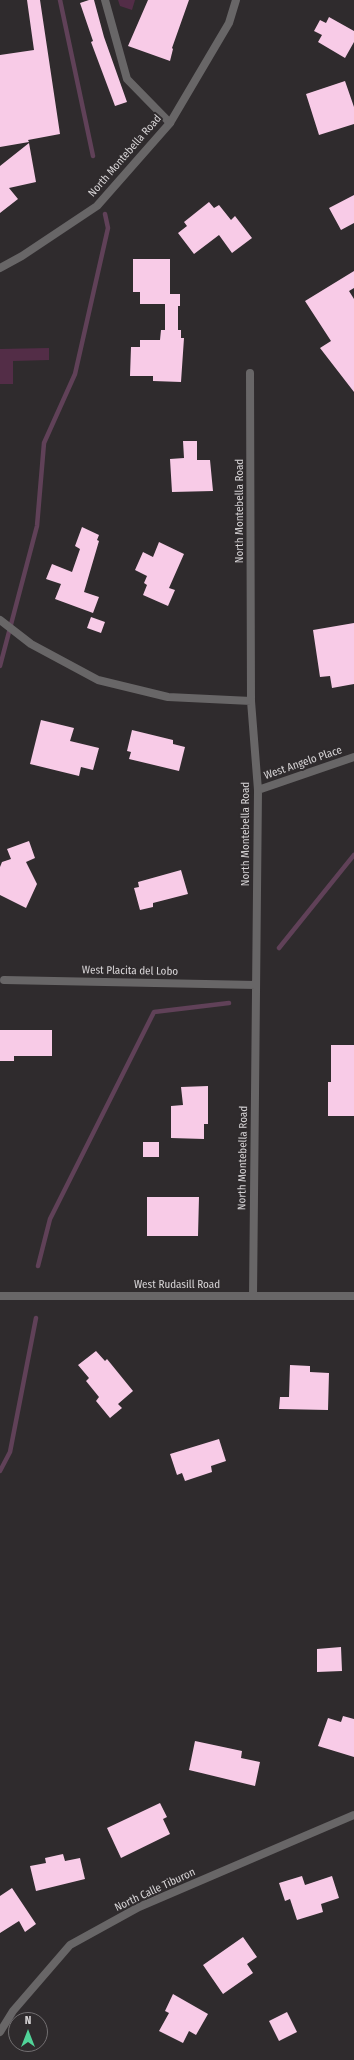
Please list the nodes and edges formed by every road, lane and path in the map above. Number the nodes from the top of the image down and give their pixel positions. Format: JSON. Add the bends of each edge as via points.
{"nodes":[{"id":1,"x":105,"y":0,"type":"edge"},
{"id":2,"x":236,"y":0,"type":"edge"},
{"id":3,"x":170,"y":123,"type":"junction"},
{"id":4,"x":0,"y":268,"type":"edge"},
{"id":5,"x":250,"y":373,"type":"dead end"},
{"id":6,"x":0,"y":620,"type":"edge"},
{"id":7,"x":251,"y":701,"type":"junction"},
{"id":8,"x":354,"y":757,"type":"edge"},
{"id":9,"x":258,"y":790,"type":"junction"},
{"id":10,"x":4,"y":980,"type":"dead end"},
{"id":11,"x":256,"y":985,"type":"junction"},
{"id":12,"x":0,"y":1296,"type":"edge"},
{"id":13,"x":253,"y":1296,"type":"junction"},
{"id":14,"x":354,"y":1296,"type":"edge"},
{"id":15,"x":354,"y":1815,"type":"edge"},
{"id":16,"x":0,"y":2032,"type":"edge"}],
"edges":[{"from":1,"to":3,"type":"street","via":[[127,79]]},
{"from":2,"to":3,"type":"street","name":"North Montebella Road","via":[[229,23]]},
{"from":3,"to":4,"type":"street","name":"North Montebella Road","via":[[97,206]]},
{"from":5,"to":7,"type":"street","name":"North Montebella Road"},
{"from":6,"to":7,"type":"street","via":[[32,644],[98,680],[168,697]]},
{"from":7,"to":9,"type":"street","name":"North Montebella Road"},
{"from":8,"to":9,"type":"street","name":"West Angelo Place"},
{"from":9,"to":11,"type":"street","name":"North Montebella Road"},
{"from":10,"to":11,"type":"street","name":"West Placita del Lobo"},
{"from":11,"to":13,"type":"street","name":"North Montebella Road"},
{"from":12,"to":13,"type":"street","name":"West Rudasill Road"},
{"from":13,"to":14,"type":"street","name":"West Rudasill Road"},
{"from":15,"to":16,"type":"street","name":"North Calle Tiburon","via":[[139,1908],[70,1944],[13,2010]]}]}
